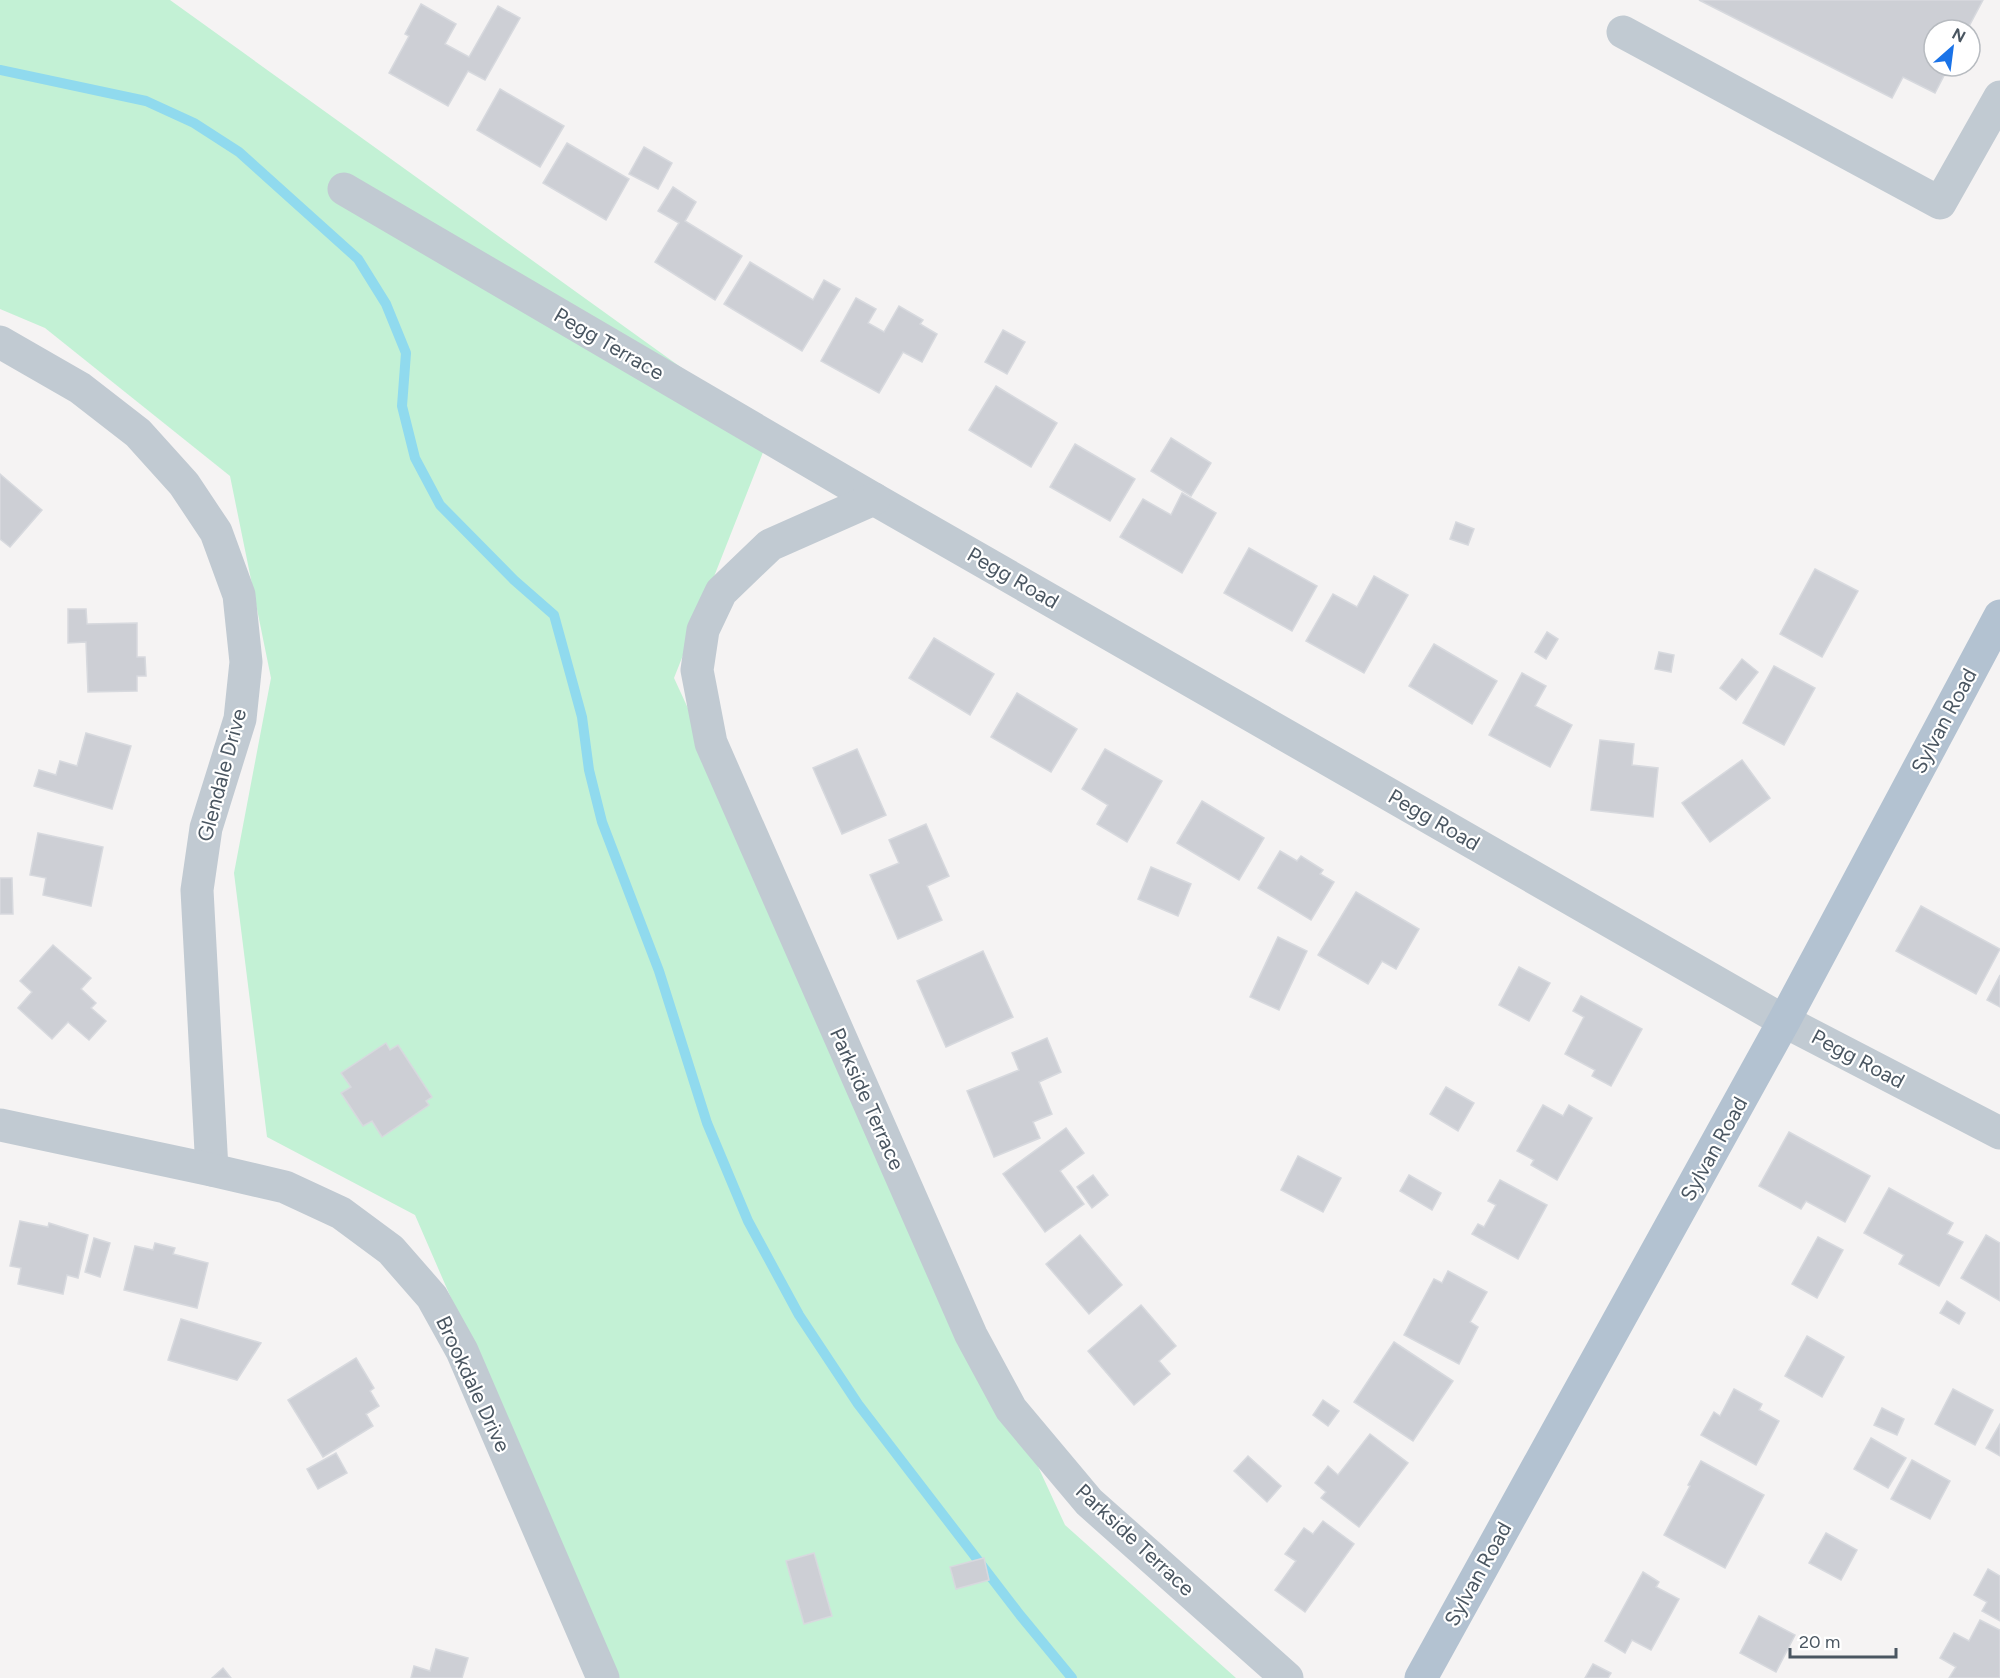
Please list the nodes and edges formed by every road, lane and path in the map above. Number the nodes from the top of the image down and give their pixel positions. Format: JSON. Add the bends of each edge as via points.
{"nodes":[{"id":1,"x":1623,"y":32,"type":"dead end"},
{"id":2,"x":2000,"y":97,"type":"edge"},
{"id":3,"x":344,"y":189,"type":"dead end"},
{"id":4,"x":0,"y":342,"type":"edge"},
{"id":5,"x":874,"y":499,"type":"junction"},
{"id":6,"x":2000,"y":616,"type":"edge"},
{"id":7,"x":1784,"y":1021,"type":"junction"},
{"id":8,"x":0,"y":1125,"type":"edge"},
{"id":9,"x":2000,"y":1133,"type":"edge"},
{"id":10,"x":212,"y":1170,"type":"junction"},
{"id":11,"x":603,"y":1678,"type":"edge"},
{"id":12,"x":1287,"y":1678,"type":"edge"},
{"id":13,"x":1421,"y":1678,"type":"edge"}],
"edges":[{"from":1,"to":2,"type":"street","via":[[1940,203]]},
{"from":3,"to":5,"type":"street","name":"Pegg Terrace"},
{"from":4,"to":10,"type":"street","name":"Glendale Drive","via":[[80,388],[138,433],[184,484],[216,532],[239,595],[246,662],[240,719],[206,828],[196,890]]},
{"from":5,"to":7,"type":"street","name":"Pegg Road"},
{"from":5,"to":12,"type":"street","name":"Parkside Terrace","via":[[770,545],[721,592],[703,630],[697,669],[711,743],[971,1335],[1011,1408],[1089,1502]]},
{"from":6,"to":7,"type":"main road","name":"Sylvan Road"},
{"from":7,"to":9,"type":"street","name":"Pegg Road"},
{"from":7,"to":13,"type":"main road","name":"Sylvan Road"},
{"from":8,"to":10,"type":"street","name":"Brookdale Drive"},
{"from":10,"to":11,"type":"street","name":"Brookdale Drive","via":[[285,1187],[341,1213],[390,1250],[432,1297],[462,1351]]}]}
